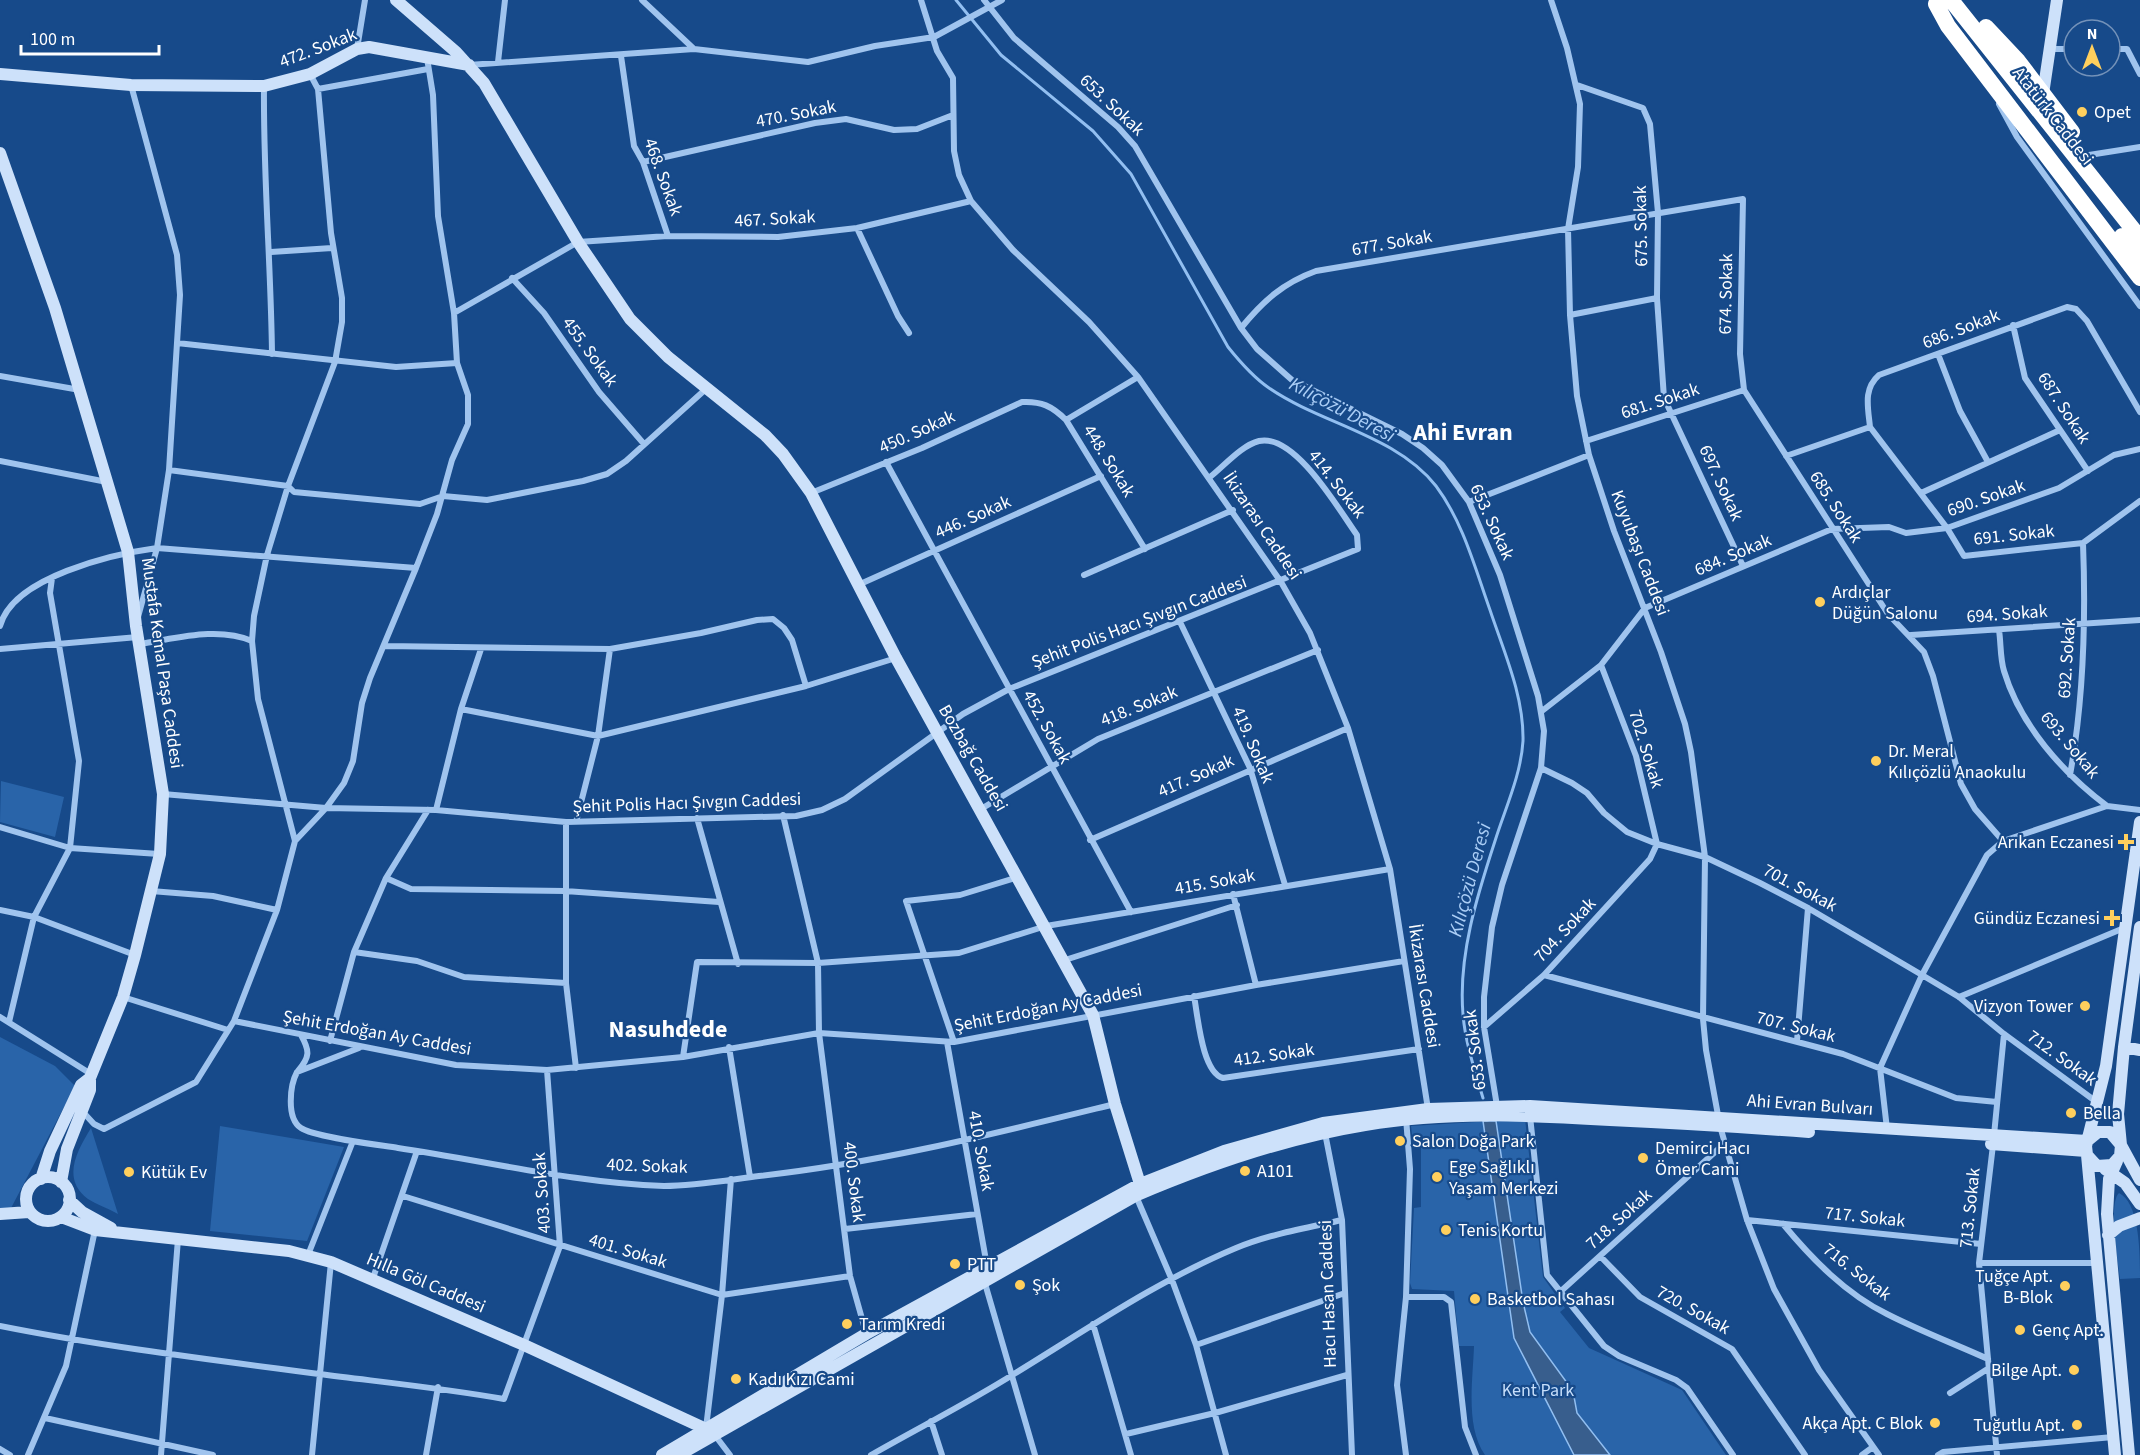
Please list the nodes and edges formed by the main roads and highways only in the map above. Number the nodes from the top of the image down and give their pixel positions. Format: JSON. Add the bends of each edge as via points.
{"nodes":[{"id":1,"x":1957,"y":0,"type":"edge"},
{"id":2,"x":1940,"y":1,"type":"edge"},
{"id":3,"x":2140,"y":221,"type":"edge"},
{"id":4,"x":2140,"y":238,"type":"edge"},
{"id":5,"x":2140,"y":259,"type":"edge"},
{"id":6,"x":2140,"y":278,"type":"edge"}],
"edges":[{"from":1,"to":3,"type":"highway","via":[[1967,5],[2043,94]]},
{"from":2,"to":4,"type":"highway"},
{"from":2,"to":5,"type":"highway","name":"Atatürk Caddesi"},
{"from":2,"to":6,"type":"highway","via":[[1948,26]]}]}
